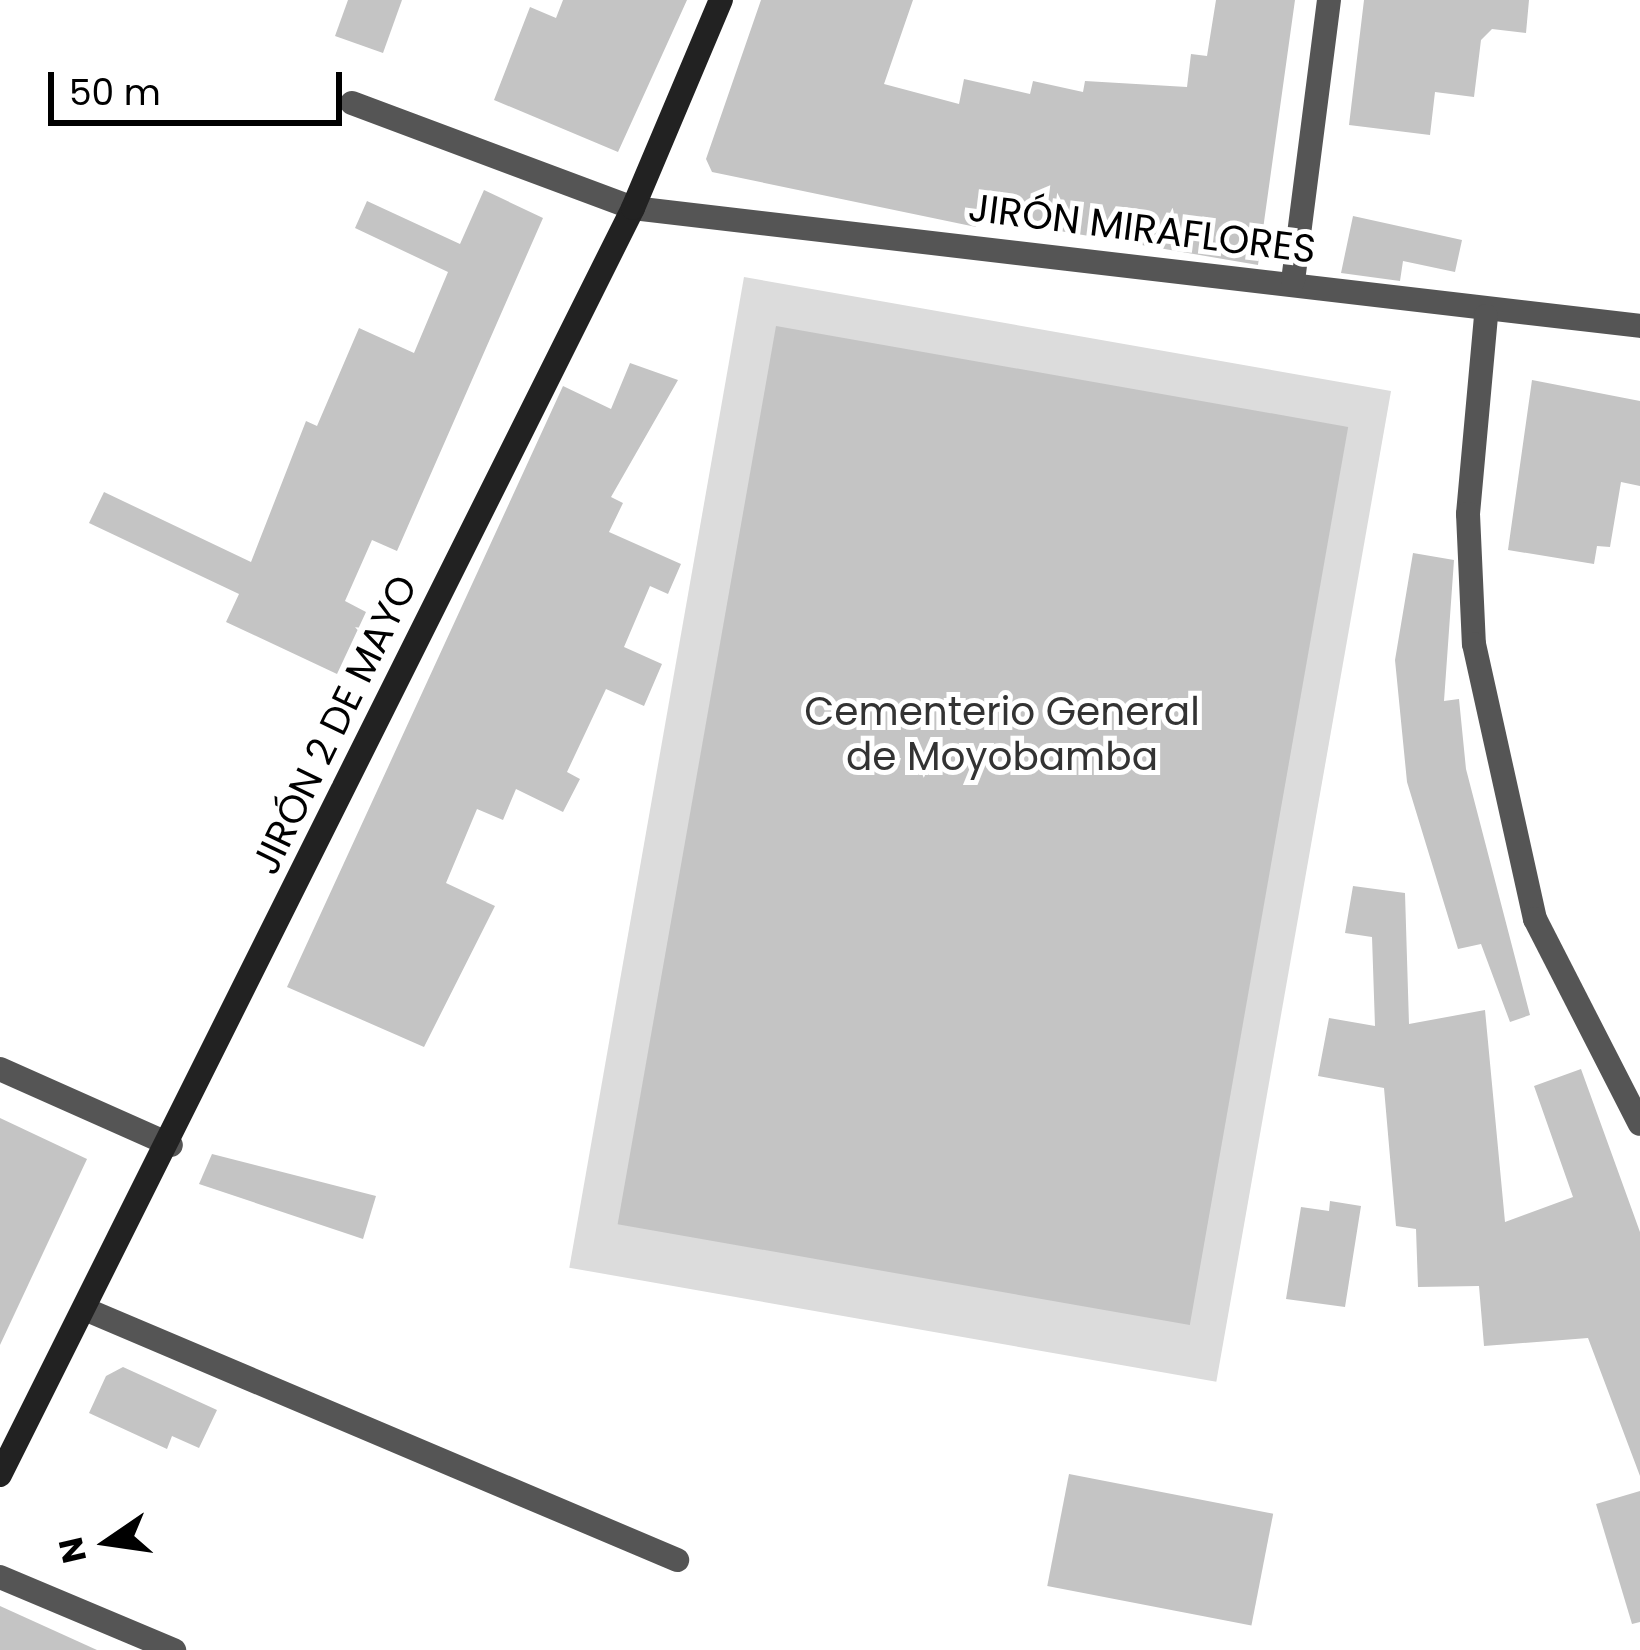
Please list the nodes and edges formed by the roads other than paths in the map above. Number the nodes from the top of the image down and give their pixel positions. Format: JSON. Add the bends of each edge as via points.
{"nodes":[{"id":1,"x":721,"y":0,"type":"edge"},
{"id":2,"x":1329,"y":0,"type":"edge"},
{"id":3,"x":352,"y":103,"type":"dead end"},
{"id":4,"x":633,"y":208,"type":"junction"},
{"id":5,"x":1293,"y":281,"type":"junction"},
{"id":6,"x":1486,"y":316,"type":"junction"},
{"id":7,"x":1640,"y":326,"type":"edge"},
{"id":8,"x":0,"y":1070,"type":"edge"},
{"id":9,"x":1640,"y":1124,"type":"edge"},
{"id":10,"x":171,"y":1144,"type":"junction"},
{"id":11,"x":87,"y":1310,"type":"junction"},
{"id":12,"x":0,"y":1475,"type":"edge"},
{"id":13,"x":677,"y":1560,"type":"dead end"},
{"id":14,"x":0,"y":1577,"type":"edge"},
{"id":15,"x":174,"y":1650,"type":"edge"}],
"edges":[{"from":1,"to":4,"type":"main road","name":"JIRÓN 2 DE MAYO"},
{"from":2,"to":5,"type":"street"},
{"from":3,"to":4,"type":"street","name":"JIRÓN MIRAFLORES"},
{"from":4,"to":5,"type":"street","name":"JIRÓN MIRAFLORES"},
{"from":4,"to":10,"type":"main road","name":"JIRÓN 2 DE MAYO"},
{"from":5,"to":6,"type":"street","name":"JIRÓN MIRAFLORES"},
{"from":6,"to":7,"type":"street","name":"JIRÓN MIRAFLORES","via":[[1576,313]]},
{"from":6,"to":9,"type":"street","via":[[1468,514],[1474,644],[1535,919]]},
{"from":8,"to":10,"type":"street"},
{"from":10,"to":11,"type":"main road","name":"JIRÓN 2 DE MAYO"},
{"from":11,"to":12,"type":"main road","name":"JIRÓN 2 DE MAYO"},
{"from":11,"to":13,"type":"street"},
{"from":14,"to":15,"type":"street"}]}
